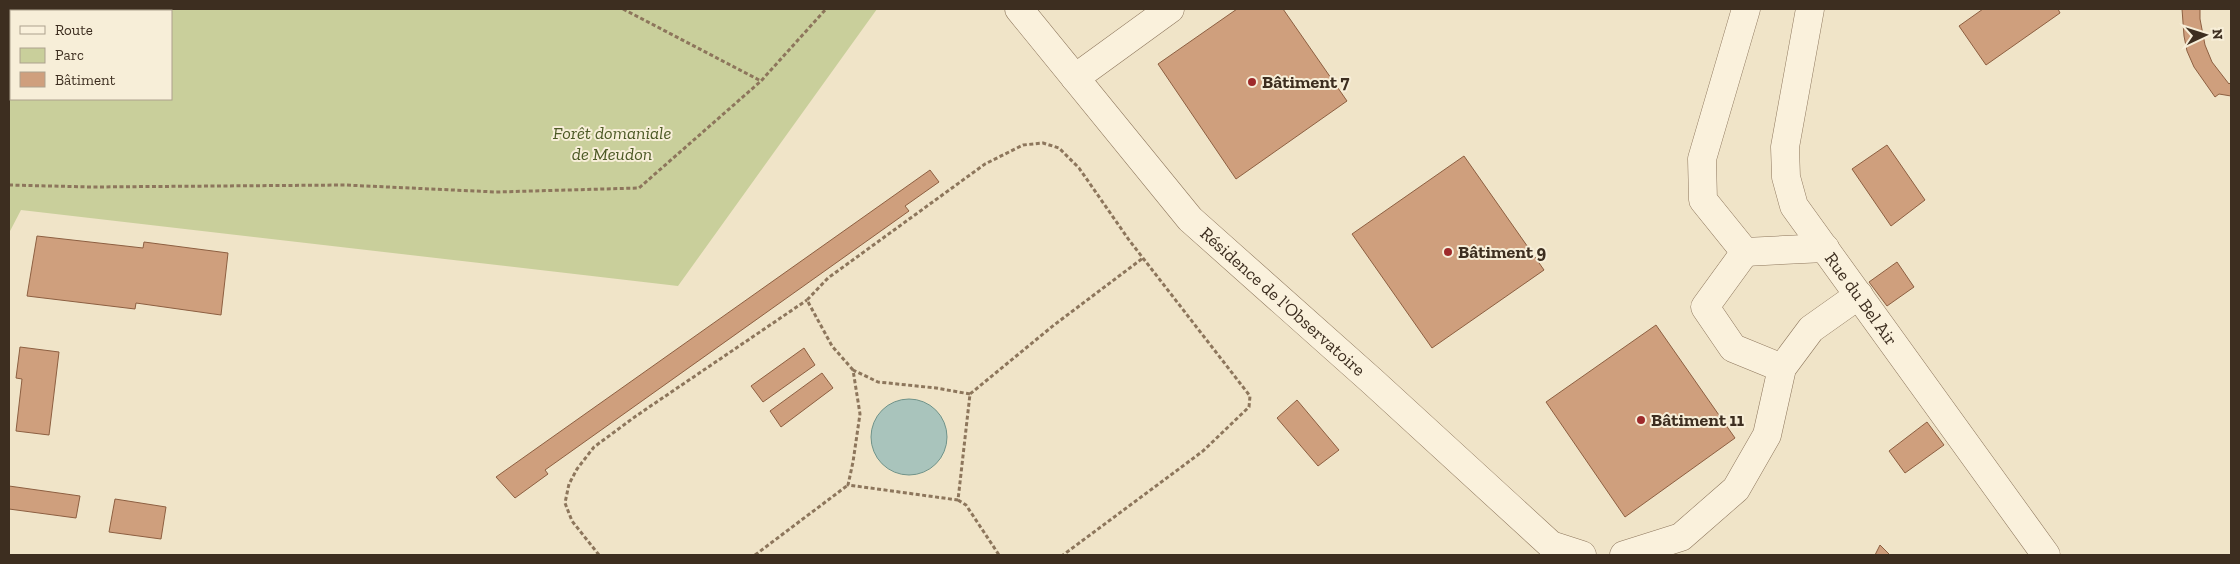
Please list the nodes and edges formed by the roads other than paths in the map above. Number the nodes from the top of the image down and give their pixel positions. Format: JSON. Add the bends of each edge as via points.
{"nodes":[{"id":1,"x":1019,"y":9,"type":"edge"},
{"id":2,"x":1170,"y":9,"type":"edge"},
{"id":3,"x":1746,"y":9,"type":"edge"},
{"id":4,"x":1810,"y":9,"type":"edge"},
{"id":5,"x":1076,"y":78,"type":"junction"},
{"id":6,"x":1825,"y":248,"type":"junction"},
{"id":7,"x":1745,"y":252,"type":"junction"},
{"id":8,"x":1859,"y":295,"type":"junction"},
{"id":9,"x":1782,"y":368,"type":"junction"},
{"id":10,"x":1582,"y":555,"type":"edge"},
{"id":11,"x":1624,"y":555,"type":"edge"},
{"id":12,"x":2046,"y":555,"type":"edge"}],
"edges":[{"from":1,"to":5,"type":"street","name":"Résidence de l'Observatoire"},
{"from":2,"to":5,"type":"street"},
{"from":3,"to":7,"type":"street","via":[[1702,159],[1704,200]]},
{"from":4,"to":6,"type":"street","name":"Rue du Bel Air","via":[[1785,147],[1786,177],[1794,206]]},
{"from":5,"to":10,"type":"street","name":"Résidence de l'Observatoire","via":[[1190,219],[1551,545]]},
{"from":6,"to":7,"type":"street"},
{"from":6,"to":8,"type":"street","name":"Rue du Bel Air"},
{"from":7,"to":9,"type":"street","via":[[1705,307],[1733,348]]},
{"from":8,"to":9,"type":"street","via":[[1811,329]]},
{"from":8,"to":12,"type":"street","name":"Rue du Bel Air"},
{"from":9,"to":11,"type":"street","via":[[1767,435],[1736,489],[1681,537]]}]}
